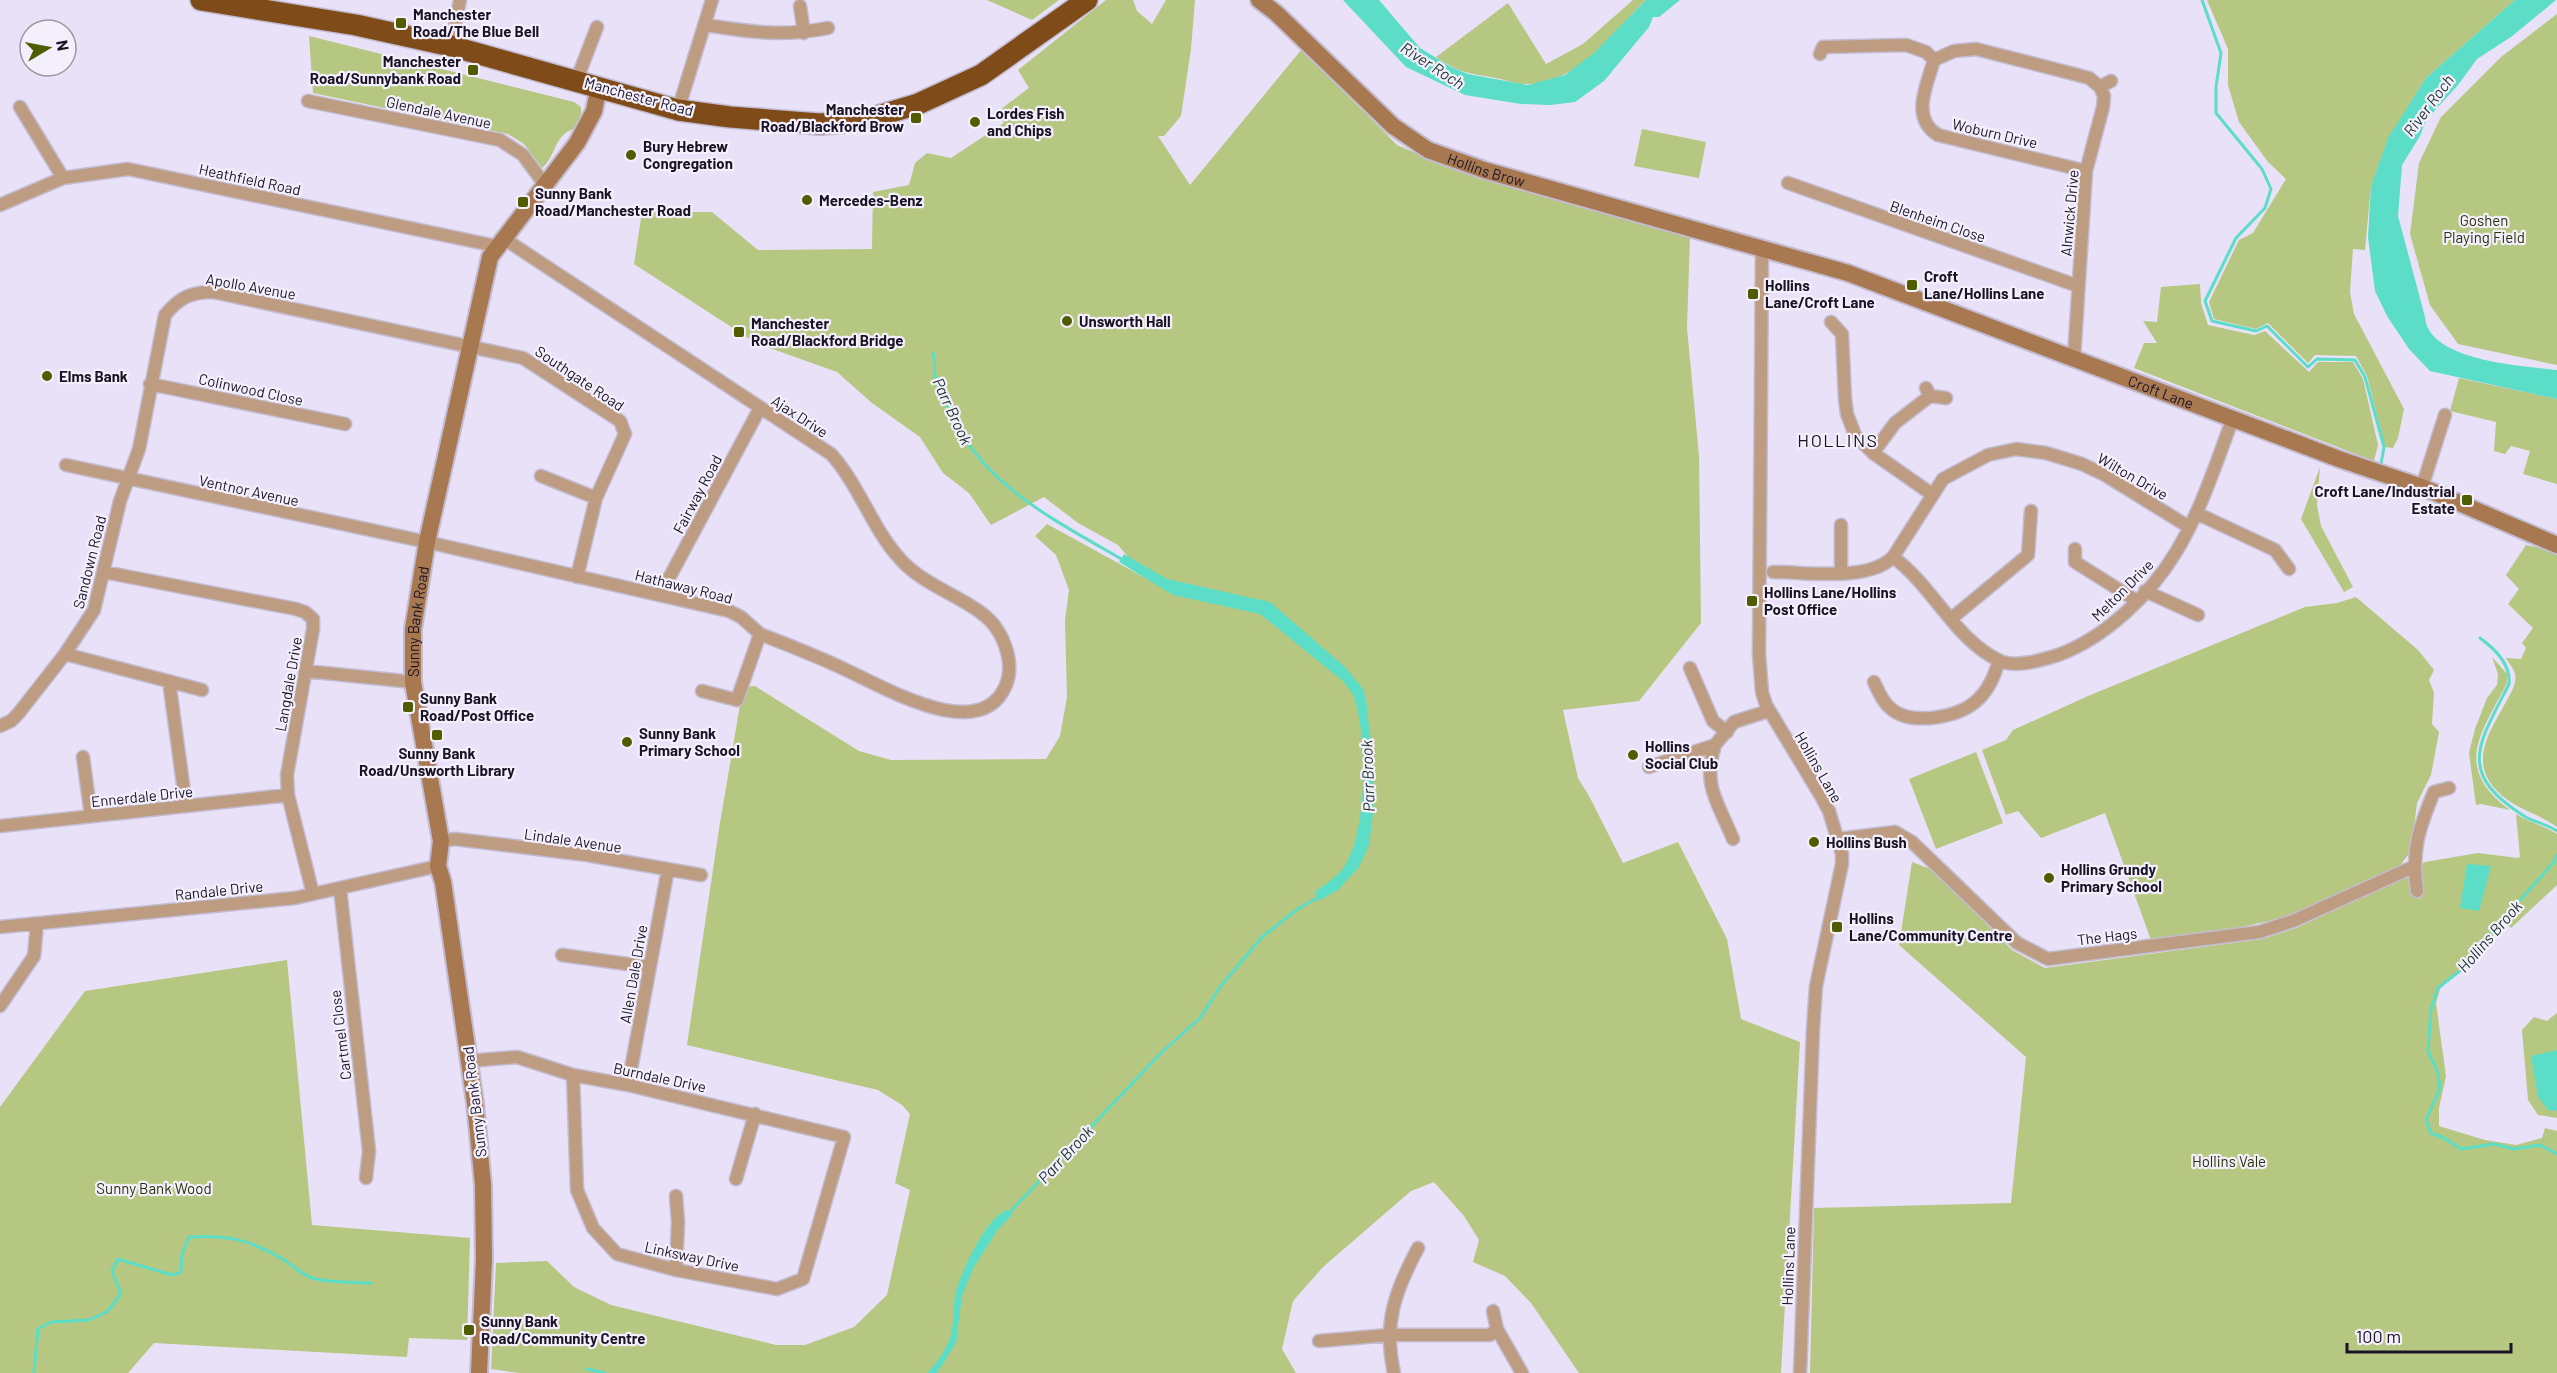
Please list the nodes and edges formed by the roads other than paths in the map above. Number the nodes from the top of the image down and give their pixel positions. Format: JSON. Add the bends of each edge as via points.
{"nodes":[{"id":1,"x":201,"y":0,"type":"edge"},
{"id":2,"x":460,"y":0,"type":"edge"},
{"id":3,"x":712,"y":0,"type":"edge"},
{"id":4,"x":1087,"y":0,"type":"edge"},
{"id":5,"x":1259,"y":0,"type":"edge"},
{"id":6,"x":240,"y":3,"type":"edge"},
{"id":7,"x":800,"y":6,"type":"dead end"},
{"id":8,"x":705,"y":25,"type":"junction"},
{"id":9,"x":597,"y":27,"type":"dead end"},
{"id":10,"x":828,"y":28,"type":"dead end"},
{"id":11,"x":804,"y":33,"type":"junction"},
{"id":12,"x":451,"y":46,"type":"junction"},
{"id":13,"x":1820,"y":54,"type":"dead end"},
{"id":14,"x":1934,"y":60,"type":"junction"},
{"id":15,"x":577,"y":79,"type":"junction"},
{"id":16,"x":599,"y":86,"type":"junction"},
{"id":17,"x":308,"y":101,"type":"dead end"},
{"id":18,"x":20,"y":107,"type":"dead end"},
{"id":19,"x":678,"y":110,"type":"junction"},
{"id":20,"x":2086,"y":171,"type":"junction"},
{"id":21,"x":63,"y":178,"type":"junction"},
{"id":22,"x":1788,"y":183,"type":"dead end"},
{"id":23,"x":545,"y":185,"type":"junction"},
{"id":24,"x":0,"y":205,"type":"edge"},
{"id":25,"x":500,"y":242,"type":"junction"},
{"id":26,"x":1762,"y":248,"type":"junction"},
{"id":27,"x":2078,"y":286,"type":"junction"},
{"id":28,"x":1831,"y":322,"type":"dead end"},
{"id":29,"x":470,"y":345,"type":"junction"},
{"id":30,"x":2074,"y":358,"type":"junction"},
{"id":31,"x":150,"y":384,"type":"junction"},
{"id":32,"x":1947,"y":398,"type":"dead end"},
{"id":33,"x":760,"y":408,"type":"junction"},
{"id":34,"x":2445,"y":415,"type":"dead end"},
{"id":35,"x":2233,"y":418,"type":"junction"},
{"id":36,"x":345,"y":424,"type":"dead end"},
{"id":37,"x":1873,"y":453,"type":"junction"},
{"id":38,"x":66,"y":465,"type":"dead end"},
{"id":39,"x":541,"y":476,"type":"dead end"},
{"id":40,"x":128,"y":480,"type":"junction"},
{"id":41,"x":2422,"y":487,"type":"junction"},
{"id":42,"x":1934,"y":495,"type":"junction"},
{"id":43,"x":596,"y":498,"type":"junction"},
{"id":44,"x":2031,"y":511,"type":"dead end"},
{"id":45,"x":2196,"y":513,"type":"junction"},
{"id":46,"x":1842,"y":525,"type":"dead end"},
{"id":47,"x":2189,"y":527,"type":"junction"},
{"id":48,"x":427,"y":542,"type":"junction"},
{"id":49,"x":2557,"y":545,"type":"edge"},
{"id":50,"x":2075,"y":549,"type":"dead end"},
{"id":51,"x":1893,"y":557,"type":"junction"},
{"id":52,"x":2289,"y":569,"type":"dead end"},
{"id":53,"x":104,"y":572,"type":"junction"},
{"id":54,"x":1773,"y":572,"type":"dead end"},
{"id":55,"x":1841,"y":572,"type":"junction"},
{"id":56,"x":578,"y":577,"type":"junction"},
{"id":57,"x":660,"y":595,"type":"junction"},
{"id":58,"x":2141,"y":596,"type":"junction"},
{"id":59,"x":2198,"y":615,"type":"dead end"},
{"id":60,"x":1952,"y":618,"type":"junction"},
{"id":61,"x":760,"y":634,"type":"junction"},
{"id":62,"x":65,"y":654,"type":"junction"},
{"id":63,"x":1999,"y":660,"type":"junction"},
{"id":64,"x":1690,"y":668,"type":"dead end"},
{"id":65,"x":305,"y":671,"type":"junction"},
{"id":66,"x":1008,"y":679,"type":"joint"},
{"id":67,"x":169,"y":681,"type":"junction"},
{"id":68,"x":413,"y":682,"type":"junction"},
{"id":69,"x":1874,"y":682,"type":"dead end"},
{"id":70,"x":202,"y":690,"type":"dead end"},
{"id":71,"x":702,"y":691,"type":"dead end"},
{"id":72,"x":1768,"y":711,"type":"junction"},
{"id":73,"x":0,"y":726,"type":"edge"},
{"id":74,"x":1727,"y":732,"type":"junction"},
{"id":75,"x":1715,"y":745,"type":"junction"},
{"id":76,"x":83,"y":757,"type":"dead end"},
{"id":77,"x":1649,"y":767,"type":"dead end"},
{"id":78,"x":2449,"y":788,"type":"dead end"},
{"id":79,"x":288,"y":795,"type":"junction"},
{"id":80,"x":186,"y":806,"type":"junction"},
{"id":81,"x":92,"y":816,"type":"junction"},
{"id":82,"x":0,"y":826,"type":"edge"},
{"id":83,"x":1733,"y":839,"type":"dead end"},
{"id":84,"x":1838,"y":839,"type":"junction"},
{"id":85,"x":441,"y":841,"type":"junction"},
{"id":86,"x":438,"y":866,"type":"junction"},
{"id":87,"x":2413,"y":867,"type":"junction"},
{"id":88,"x":668,"y":869,"type":"junction"},
{"id":89,"x":701,"y":875,"type":"dead end"},
{"id":90,"x":340,"y":888,"type":"junction"},
{"id":91,"x":2417,"y":891,"type":"dead end"},
{"id":92,"x":313,"y":894,"type":"junction"},
{"id":93,"x":37,"y":924,"type":"junction"},
{"id":94,"x":0,"y":927,"type":"edge"},
{"id":95,"x":562,"y":955,"type":"dead end"},
{"id":96,"x":649,"y":967,"type":"junction"},
{"id":97,"x":0,"y":1006,"type":"edge"},
{"id":98,"x":469,"y":1061,"type":"junction"},
{"id":99,"x":573,"y":1075,"type":"junction"},
{"id":100,"x":628,"y":1085,"type":"junction"},
{"id":101,"x":755,"y":1114,"type":"junction"},
{"id":102,"x":844,"y":1137,"type":"joint"},
{"id":103,"x":366,"y":1178,"type":"dead end"},
{"id":104,"x":736,"y":1179,"type":"dead end"},
{"id":105,"x":676,"y":1196,"type":"dead end"},
{"id":106,"x":1418,"y":1248,"type":"dead end"},
{"id":107,"x":676,"y":1269,"type":"junction"},
{"id":108,"x":1492,"y":1311,"type":"dead end"},
{"id":109,"x":1497,"y":1329,"type":"junction"},
{"id":110,"x":1389,"y":1335,"type":"junction"},
{"id":111,"x":1319,"y":1341,"type":"dead end"},
{"id":112,"x":479,"y":1373,"type":"edge"},
{"id":113,"x":1394,"y":1373,"type":"edge"},
{"id":114,"x":1522,"y":1373,"type":"edge"},
{"id":115,"x":1800,"y":1373,"type":"edge"}],
"edges":[{"from":1,"to":6,"type":"highway","name":"Manchester Road"},
{"from":2,"to":12,"type":"street"},
{"from":3,"to":8,"type":"street"},
{"from":4,"to":19,"type":"highway","name":"Manchester Road","via":[[981,75],[918,104],[861,121],[820,124]]},
{"from":5,"to":26,"type":"street","name":"Hollins Brow","via":[[1393,126],[1428,150],[1484,170]]},
{"from":6,"to":12,"type":"highway","name":"Manchester Road"},
{"from":7,"to":11,"type":"street"},
{"from":8,"to":11,"type":"street","via":[[764,34]]},
{"from":8,"to":19,"type":"street"},
{"from":9,"to":15,"type":"street"},
{"from":10,"to":11,"type":"street"},
{"from":12,"to":15,"type":"highway","name":"Manchester Road"},
{"from":13,"to":14,"type":"street","via":[[1823,47],[1906,45],[1926,52]]},
{"from":14,"to":20,"type":"street","name":"Woburn Drive","via":[[1922,107],[1922,117],[1932,132]]},
{"from":14,"to":20,"type":"street","name":"Alnwick Drive","via":[[1954,51],[1976,49],[2106,84]]},
{"from":15,"to":16,"type":"highway","name":"Manchester Road"},
{"from":16,"to":19,"type":"highway","name":"Manchester Road"},
{"from":16,"to":23,"type":"street","name":"Sunny Bank Road","via":[[590,123]]},
{"from":17,"to":23,"type":"street","name":"Glendale Avenue","via":[[500,140],[523,155]]},
{"from":18,"to":21,"type":"street"},
{"from":20,"to":27,"type":"street","name":"Alnwick Drive"},
{"from":21,"to":24,"type":"street","name":"Heathfield Road"},
{"from":21,"to":25,"type":"street","name":"Heathfield Road","via":[[128,170]]},
{"from":22,"to":27,"type":"street","name":"Blenheim Close"},
{"from":23,"to":25,"type":"street","name":"Sunny Bank Road"},
{"from":25,"to":29,"type":"street","name":"Sunny Bank Road","via":[[490,257]]},
{"from":25,"to":33,"type":"street","name":"Ajax Drive"},
{"from":26,"to":30,"type":"street","name":"Croft Lane","via":[[1848,273]]},
{"from":26,"to":72,"type":"street","name":"Hollins Lane","via":[[1759,654]]},
{"from":27,"to":30,"type":"street","name":"Alnwick Drive"},
{"from":28,"to":37,"type":"street","via":[[1842,334],[1845,399],[1851,428]]},
{"from":29,"to":31,"type":"street","name":"Apollo Avenue","via":[[213,292],[195,292],[178,300],[165,315]]},
{"from":29,"to":43,"type":"street","name":"Southgate Road","via":[[523,358],[620,421],[625,434]]},
{"from":29,"to":48,"type":"street","name":"Sunny Bank Road"},
{"from":30,"to":35,"type":"street","name":"Croft Lane"},
{"from":31,"to":36,"type":"street","name":"Colinwood Close"},
{"from":31,"to":40,"type":"street","name":"Apollo Avenue","via":[[139,449]]},
{"from":32,"to":37,"type":"street","via":[[1928,392],[1895,423]]},
{"from":33,"to":57,"type":"street","name":"Fairway Road"},
{"from":33,"to":66,"type":"street","name":"Ajax Drive","via":[[831,454],[846,472],[886,543],[919,578],[992,623],[1006,650]]},
{"from":34,"to":41,"type":"street"},
{"from":35,"to":41,"type":"street","name":"Croft Lane"},
{"from":35,"to":45,"type":"street","name":"Melton Drive"},
{"from":37,"to":42,"type":"street"},
{"from":38,"to":40,"type":"street","name":"Ventnor Avenue"},
{"from":39,"to":43,"type":"street"},
{"from":40,"to":48,"type":"street","name":"Ventnor Avenue"},
{"from":40,"to":53,"type":"street","name":"Sandown Road"},
{"from":41,"to":49,"type":"street","name":"Croft Lane"},
{"from":42,"to":47,"type":"street","name":"Wilton Drive","via":[[1943,479],[1988,455],[2010,449],[2030,450],[2105,475]]},
{"from":42,"to":51,"type":"street","name":"Wilton Drive"},
{"from":43,"to":56,"type":"street","name":"Southgate Road"},
{"from":44,"to":60,"type":"street","via":[[2036,554]]},
{"from":45,"to":47,"type":"street","name":"Melton Drive"},
{"from":45,"to":52,"type":"street","via":[[2275,550]]},
{"from":46,"to":55,"type":"street"},
{"from":47,"to":58,"type":"street","name":"Melton Drive","via":[[2170,562]]},
{"from":48,"to":56,"type":"street","name":"Hathaway Road"},
{"from":48,"to":68,"type":"street","name":"Sunny Bank Road","via":[[414,628]]},
{"from":50,"to":58,"type":"street","via":[[2075,562]]},
{"from":51,"to":55,"type":"street","via":[[1879,568]]},
{"from":51,"to":60,"type":"street","via":[[1916,575]]},
{"from":53,"to":62,"type":"street","name":"Sandown Road","via":[[94,610]]},
{"from":53,"to":65,"type":"street","name":"Langdale Drive","via":[[305,612],[314,623]]},
{"from":54,"to":55,"type":"street"},
{"from":56,"to":57,"type":"street","name":"Hathaway Road"},
{"from":57,"to":61,"type":"street","name":"Hathaway Road","via":[[729,611]]},
{"from":58,"to":59,"type":"street"},
{"from":58,"to":63,"type":"street","name":"Melton Drive","via":[[2098,635],[2064,652],[2030,661]]},
{"from":60,"to":63,"type":"street","via":[[1969,638]]},
{"from":61,"to":66,"type":"street","name":"Hathaway Road","via":[[943,710],[959,712],[988,707],[1001,696]]},
{"from":61,"to":71,"type":"street","via":[[737,700]]},
{"from":62,"to":67,"type":"street"},
{"from":62,"to":73,"type":"street","name":"Sandown Road","via":[[18,714]]},
{"from":63,"to":69,"type":"street","via":[[1996,674],[1976,702],[1961,712],[1940,717],[1919,719],[1898,714],[1886,705]]},
{"from":64,"to":74,"type":"street","via":[[1713,722]]},
{"from":65,"to":68,"type":"street"},
{"from":65,"to":79,"type":"street","name":"Langdale Drive","via":[[287,775]]},
{"from":67,"to":70,"type":"street"},
{"from":67,"to":80,"type":"street"},
{"from":68,"to":85,"type":"street","name":"Sunny Bank Road"},
{"from":72,"to":74,"type":"street","via":[[1734,722]]},
{"from":72,"to":84,"type":"street","name":"Hollins Lane","via":[[1821,796]]},
{"from":74,"to":75,"type":"street"},
{"from":75,"to":77,"type":"street"},
{"from":75,"to":83,"type":"street","via":[[1709,782]]},
{"from":76,"to":81,"type":"street"},
{"from":78,"to":87,"type":"street","via":[[2434,792],[2419,827]]},
{"from":79,"to":80,"type":"street","name":"Ennerdale Drive"},
{"from":79,"to":92,"type":"street","name":"Langdale Drive"},
{"from":80,"to":81,"type":"street","name":"Ennerdale Drive"},
{"from":81,"to":82,"type":"street","name":"Ennerdale Drive"},
{"from":84,"to":87,"type":"street","name":"The Hags","via":[[1895,832],[1912,842],[2017,943],[2048,959],[2259,932],[2293,921]]},
{"from":84,"to":115,"type":"street","name":"Hollins Lane","via":[[1842,864],[1816,986]]},
{"from":85,"to":86,"type":"street","name":"Sunny Bank Road"},
{"from":85,"to":88,"type":"street","name":"Lindale Avenue","via":[[454,839],[587,855]]},
{"from":86,"to":90,"type":"street","name":"Randale Drive"},
{"from":86,"to":98,"type":"street","name":"Sunny Bank Road"},
{"from":87,"to":91,"type":"street"},
{"from":88,"to":89,"type":"street","name":"Lindale Avenue"},
{"from":88,"to":96,"type":"street","name":"Allen Dale Drive"},
{"from":90,"to":92,"type":"street","name":"Randale Drive"},
{"from":90,"to":103,"type":"street","name":"Cartmel Close","via":[[369,1151]]},
{"from":92,"to":93,"type":"street","name":"Randale Drive"},
{"from":93,"to":94,"type":"street","name":"Randale Drive"},
{"from":93,"to":97,"type":"street","via":[[34,956]]},
{"from":95,"to":96,"type":"street"},
{"from":96,"to":100,"type":"street","name":"Allen Dale Drive"},
{"from":98,"to":99,"type":"street","name":"Burndale Drive","via":[[517,1057]]},
{"from":98,"to":112,"type":"street","name":"Sunny Bank Road","via":[[483,1185]]},
{"from":99,"to":100,"type":"street","name":"Burndale Drive"},
{"from":99,"to":107,"type":"street","name":"Linksway Drive","via":[[577,1190],[593,1228],[617,1254]]},
{"from":100,"to":101,"type":"street","name":"Burndale Drive"},
{"from":101,"to":102,"type":"street","name":"Burndale Drive"},
{"from":101,"to":104,"type":"street"},
{"from":102,"to":107,"type":"street","name":"Linksway Drive","via":[[802,1279],[777,1289]]},
{"from":105,"to":107,"type":"street"},
{"from":106,"to":110,"type":"street","via":[[1394,1299]]},
{"from":108,"to":109,"type":"street"},
{"from":109,"to":110,"type":"street","via":[[1490,1335]]},
{"from":109,"to":114,"type":"street"},
{"from":110,"to":111,"type":"street"},
{"from":110,"to":113,"type":"street"}]}
